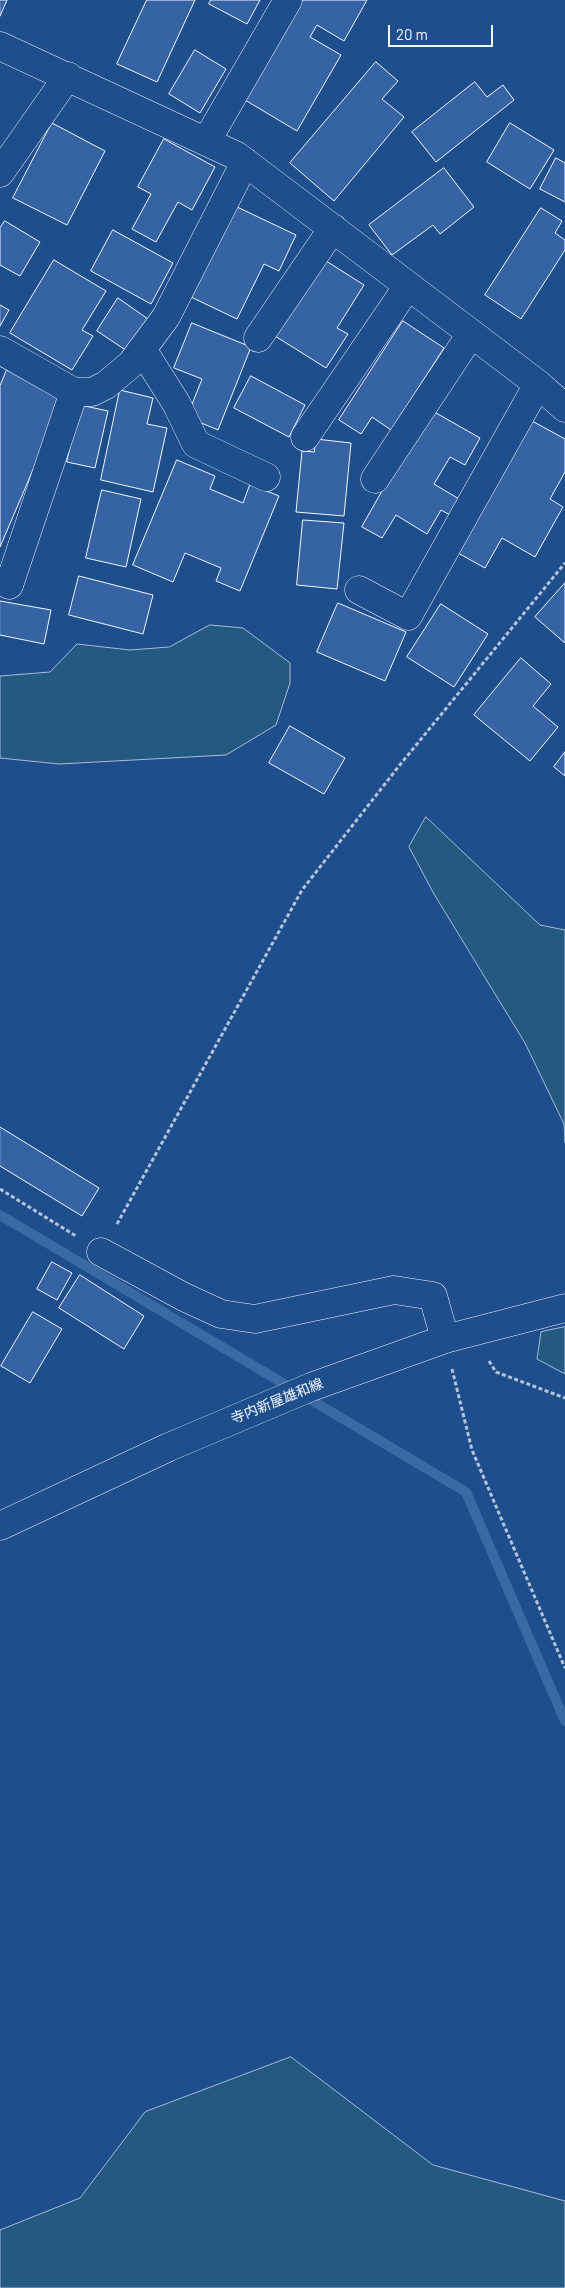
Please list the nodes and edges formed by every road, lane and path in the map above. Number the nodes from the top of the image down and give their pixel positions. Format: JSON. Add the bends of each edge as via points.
{"nodes":[{"id":1,"x":288,"y":0,"type":"edge"},
{"id":2,"x":0,"y":46,"type":"edge"},
{"id":3,"x":68,"y":76,"type":"junction"},
{"id":4,"x":206,"y":142,"type":"junction"},
{"id":5,"x":245,"y":162,"type":"junction"},
{"id":6,"x":0,"y":173,"type":"edge"},
{"id":7,"x":333,"y":228,"type":"junction"},
{"id":8,"x":408,"y":286,"type":"junction"},
{"id":9,"x":471,"y":334,"type":"junction"},
{"id":10,"x":258,"y":338,"type":"dead end"},
{"id":11,"x":142,"y":349,"type":"junction"},
{"id":12,"x":0,"y":350,"type":"edge"},
{"id":13,"x":538,"y":384,"type":"junction"},
{"id":14,"x":74,"y":392,"type":"junction"},
{"id":15,"x":565,"y":408,"type":"edge"},
{"id":16,"x":305,"y":437,"type":"dead end"},
{"id":17,"x":266,"y":477,"type":"dead end"},
{"id":18,"x":375,"y":479,"type":"dead end"},
{"id":19,"x":565,"y":563,"type":"edge"},
{"id":20,"x":9,"y":585,"type":"dead end"},
{"id":21,"x":359,"y":590,"type":"dead end"},
{"id":22,"x":0,"y":1189,"type":"edge"},
{"id":23,"x":102,"y":1252,"type":"junction"},
{"id":24,"x":565,"y":1308,"type":"edge"},
{"id":25,"x":472,"y":1332,"type":"junction"},
{"id":26,"x":445,"y":1339,"type":"junction"},
{"id":27,"x":565,"y":1398,"type":"edge"},
{"id":28,"x":0,"y":1526,"type":"edge"},
{"id":29,"x":565,"y":1668,"type":"edge"}],
"edges":[{"from":1,"to":4,"type":"street"},
{"from":2,"to":3,"type":"street"},
{"from":3,"to":4,"type":"street"},
{"from":3,"to":6,"type":"street"},
{"from":4,"to":5,"type":"street"},
{"from":5,"to":7,"type":"street"},
{"from":5,"to":11,"type":"street","via":[[166,317]]},
{"from":7,"to":8,"type":"street"},
{"from":7,"to":10,"type":"street"},
{"from":8,"to":9,"type":"street"},
{"from":8,"to":16,"type":"street"},
{"from":9,"to":13,"type":"street"},
{"from":9,"to":18,"type":"street"},
{"from":11,"to":14,"type":"street","via":[[131,364],[106,385],[92,392]]},
{"from":11,"to":17,"type":"street","via":[[176,403],[196,444]]},
{"from":12,"to":14,"type":"street"},
{"from":13,"to":15,"type":"street"},
{"from":13,"to":21,"type":"street","via":[[408,616]]},
{"from":14,"to":20,"type":"street"},
{"from":19,"to":23,"type":"path","via":[[302,890]]},
{"from":22,"to":23,"type":"path"},
{"from":23,"to":26,"type":"street","via":[[221,1314],[255,1319],[394,1290],[433,1296]]},
{"from":24,"to":25,"type":"street","name":"寺内新屋雄和線"},
{"from":25,"to":26,"type":"street","name":"寺内新屋雄和線"},
{"from":25,"to":27,"type":"path","via":[[496,1372]]},
{"from":26,"to":28,"type":"street","name":"寺内新屋雄和線","via":[[225,1422]]},
{"from":26,"to":29,"type":"path","via":[[472,1450]]}]}
